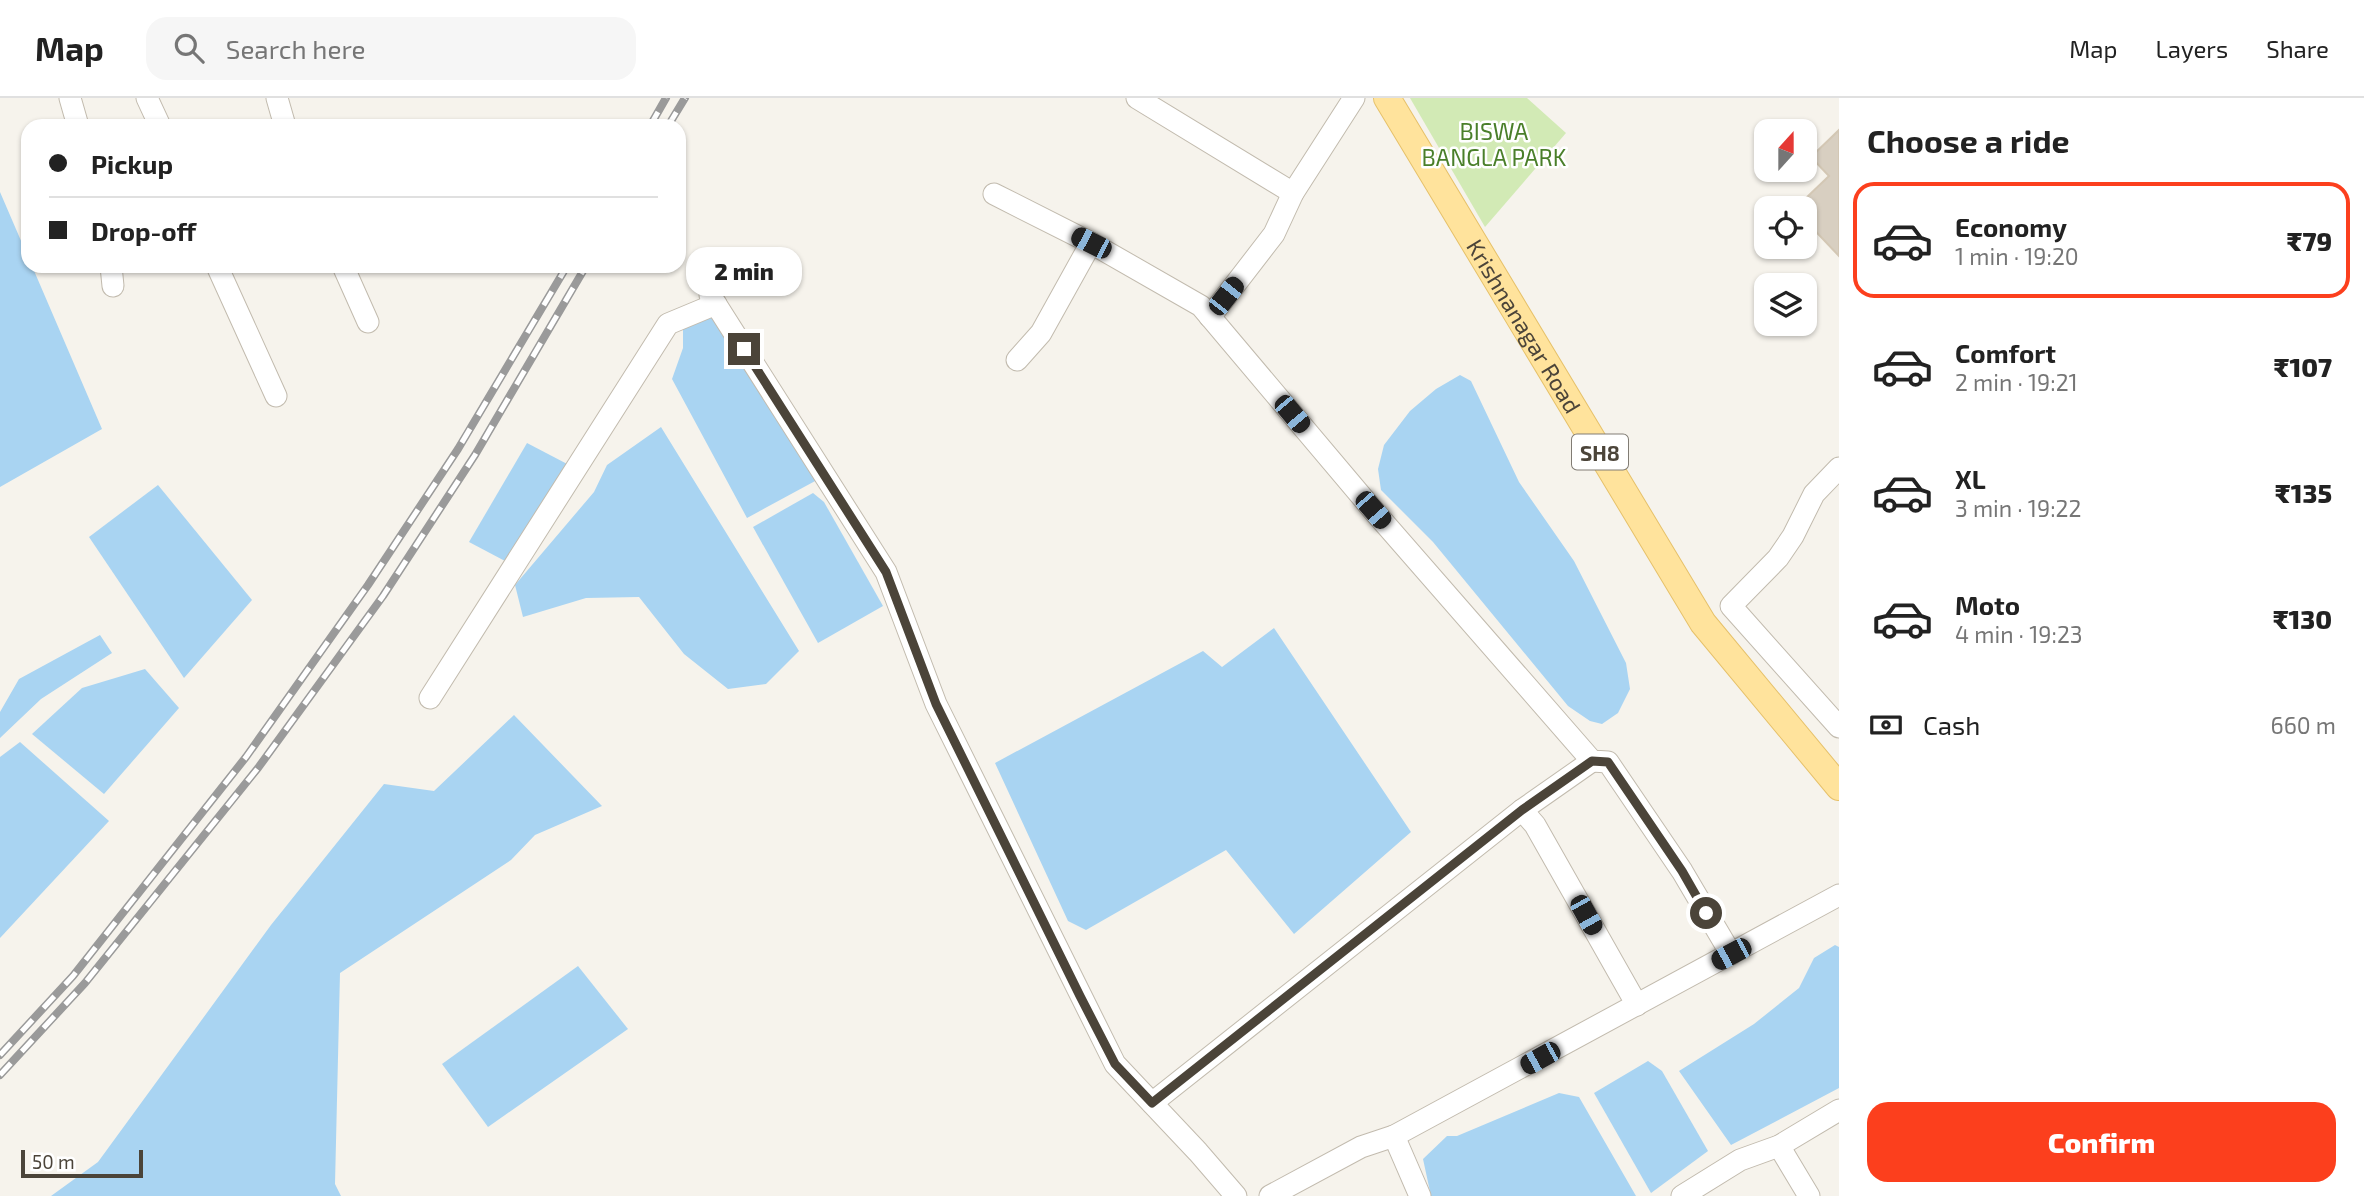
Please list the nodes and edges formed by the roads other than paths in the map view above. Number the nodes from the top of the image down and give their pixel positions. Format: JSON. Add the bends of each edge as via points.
{"nodes":[{"id":1,"x":70,"y":98,"type":"edge"},
{"id":2,"x":147,"y":98,"type":"edge"},
{"id":3,"x":277,"y":98,"type":"edge"},
{"id":4,"x":1137,"y":98,"type":"edge"},
{"id":5,"x":1354,"y":98,"type":"edge"},
{"id":6,"x":1387,"y":98,"type":"edge"},
{"id":7,"x":76,"y":119,"type":"edge"},
{"id":8,"x":157,"y":119,"type":"edge"},
{"id":9,"x":283,"y":119,"type":"edge"},
{"id":10,"x":1293,"y":193,"type":"junction"},
{"id":11,"x":994,"y":194,"type":"dead end"},
{"id":12,"x":1091,"y":243,"type":"junction"},
{"id":13,"x":220,"y":273,"type":"edge"},
{"id":14,"x":346,"y":273,"type":"edge"},
{"id":15,"x":1210,"y":317,"type":"junction"},
{"id":16,"x":368,"y":322,"type":"dead end"},
{"id":17,"x":1017,"y":360,"type":"dead end"},
{"id":18,"x":276,"y":396,"type":"dead end"},
{"id":19,"x":1839,"y":468,"type":"edge"},
{"id":20,"x":430,"y":698,"type":"dead end"},
{"id":21,"x":1839,"y":727,"type":"edge"},
{"id":22,"x":1592,"y":761,"type":"junction"},
{"id":23,"x":1839,"y":787,"type":"edge"},
{"id":24,"x":1522,"y":810,"type":"junction"},
{"id":25,"x":1839,"y":895,"type":"edge"},
{"id":26,"x":1731,"y":954,"type":"junction"},
{"id":27,"x":1637,"y":1005,"type":"junction"},
{"id":28,"x":1152,"y":1103,"type":"junction"},
{"id":29,"x":1839,"y":1110,"type":"edge"},
{"id":30,"x":1394,"y":1136,"type":"junction"},
{"id":31,"x":1779,"y":1146,"type":"junction"},
{"id":32,"x":1236,"y":1196,"type":"edge"},
{"id":33,"x":1270,"y":1196,"type":"edge"},
{"id":34,"x":1420,"y":1196,"type":"edge"},
{"id":35,"x":1682,"y":1196,"type":"edge"},
{"id":36,"x":1809,"y":1196,"type":"edge"}],
"edges":[{"from":1,"to":7,"type":"street"},
{"from":2,"to":8,"type":"street"},
{"from":3,"to":9,"type":"street"},
{"from":4,"to":10,"type":"street"},
{"from":5,"to":10,"type":"street"},
{"from":6,"to":23,"type":"main road","name":"Krishnanagar Road","number":"SH8","via":[[1703,623]]},
{"from":10,"to":15,"type":"street","via":[[1274,234]]},
{"from":11,"to":12,"type":"street"},
{"from":12,"to":15,"type":"street","via":[[1201,306]]},
{"from":12,"to":17,"type":"street","via":[[1041,333]]},
{"from":13,"to":18,"type":"street"},
{"from":14,"to":16,"type":"street"},
{"from":15,"to":22,"type":"street"},
{"from":19,"to":21,"type":"street","via":[[1814,494],[1778,558],[1731,606]]},
{"from":20,"to":28,"type":"street","via":[[668,324],[713,300],[886,572],[936,704],[1074,984],[1115,1064]]},
{"from":22,"to":24,"type":"street"},
{"from":22,"to":26,"type":"street","via":[[1608,762],[1682,871]]},
{"from":24,"to":27,"type":"street","via":[[1535,825]]},
{"from":24,"to":28,"type":"street"},
{"from":25,"to":26,"type":"street"},
{"from":26,"to":27,"type":"street"},
{"from":27,"to":30,"type":"street"},
{"from":28,"to":32,"type":"street"},
{"from":29,"to":31,"type":"street"},
{"from":30,"to":33,"type":"street","via":[[1361,1147]]},
{"from":30,"to":34,"type":"street"},
{"from":31,"to":35,"type":"street","via":[[1740,1160]]},
{"from":31,"to":36,"type":"street"}]}
